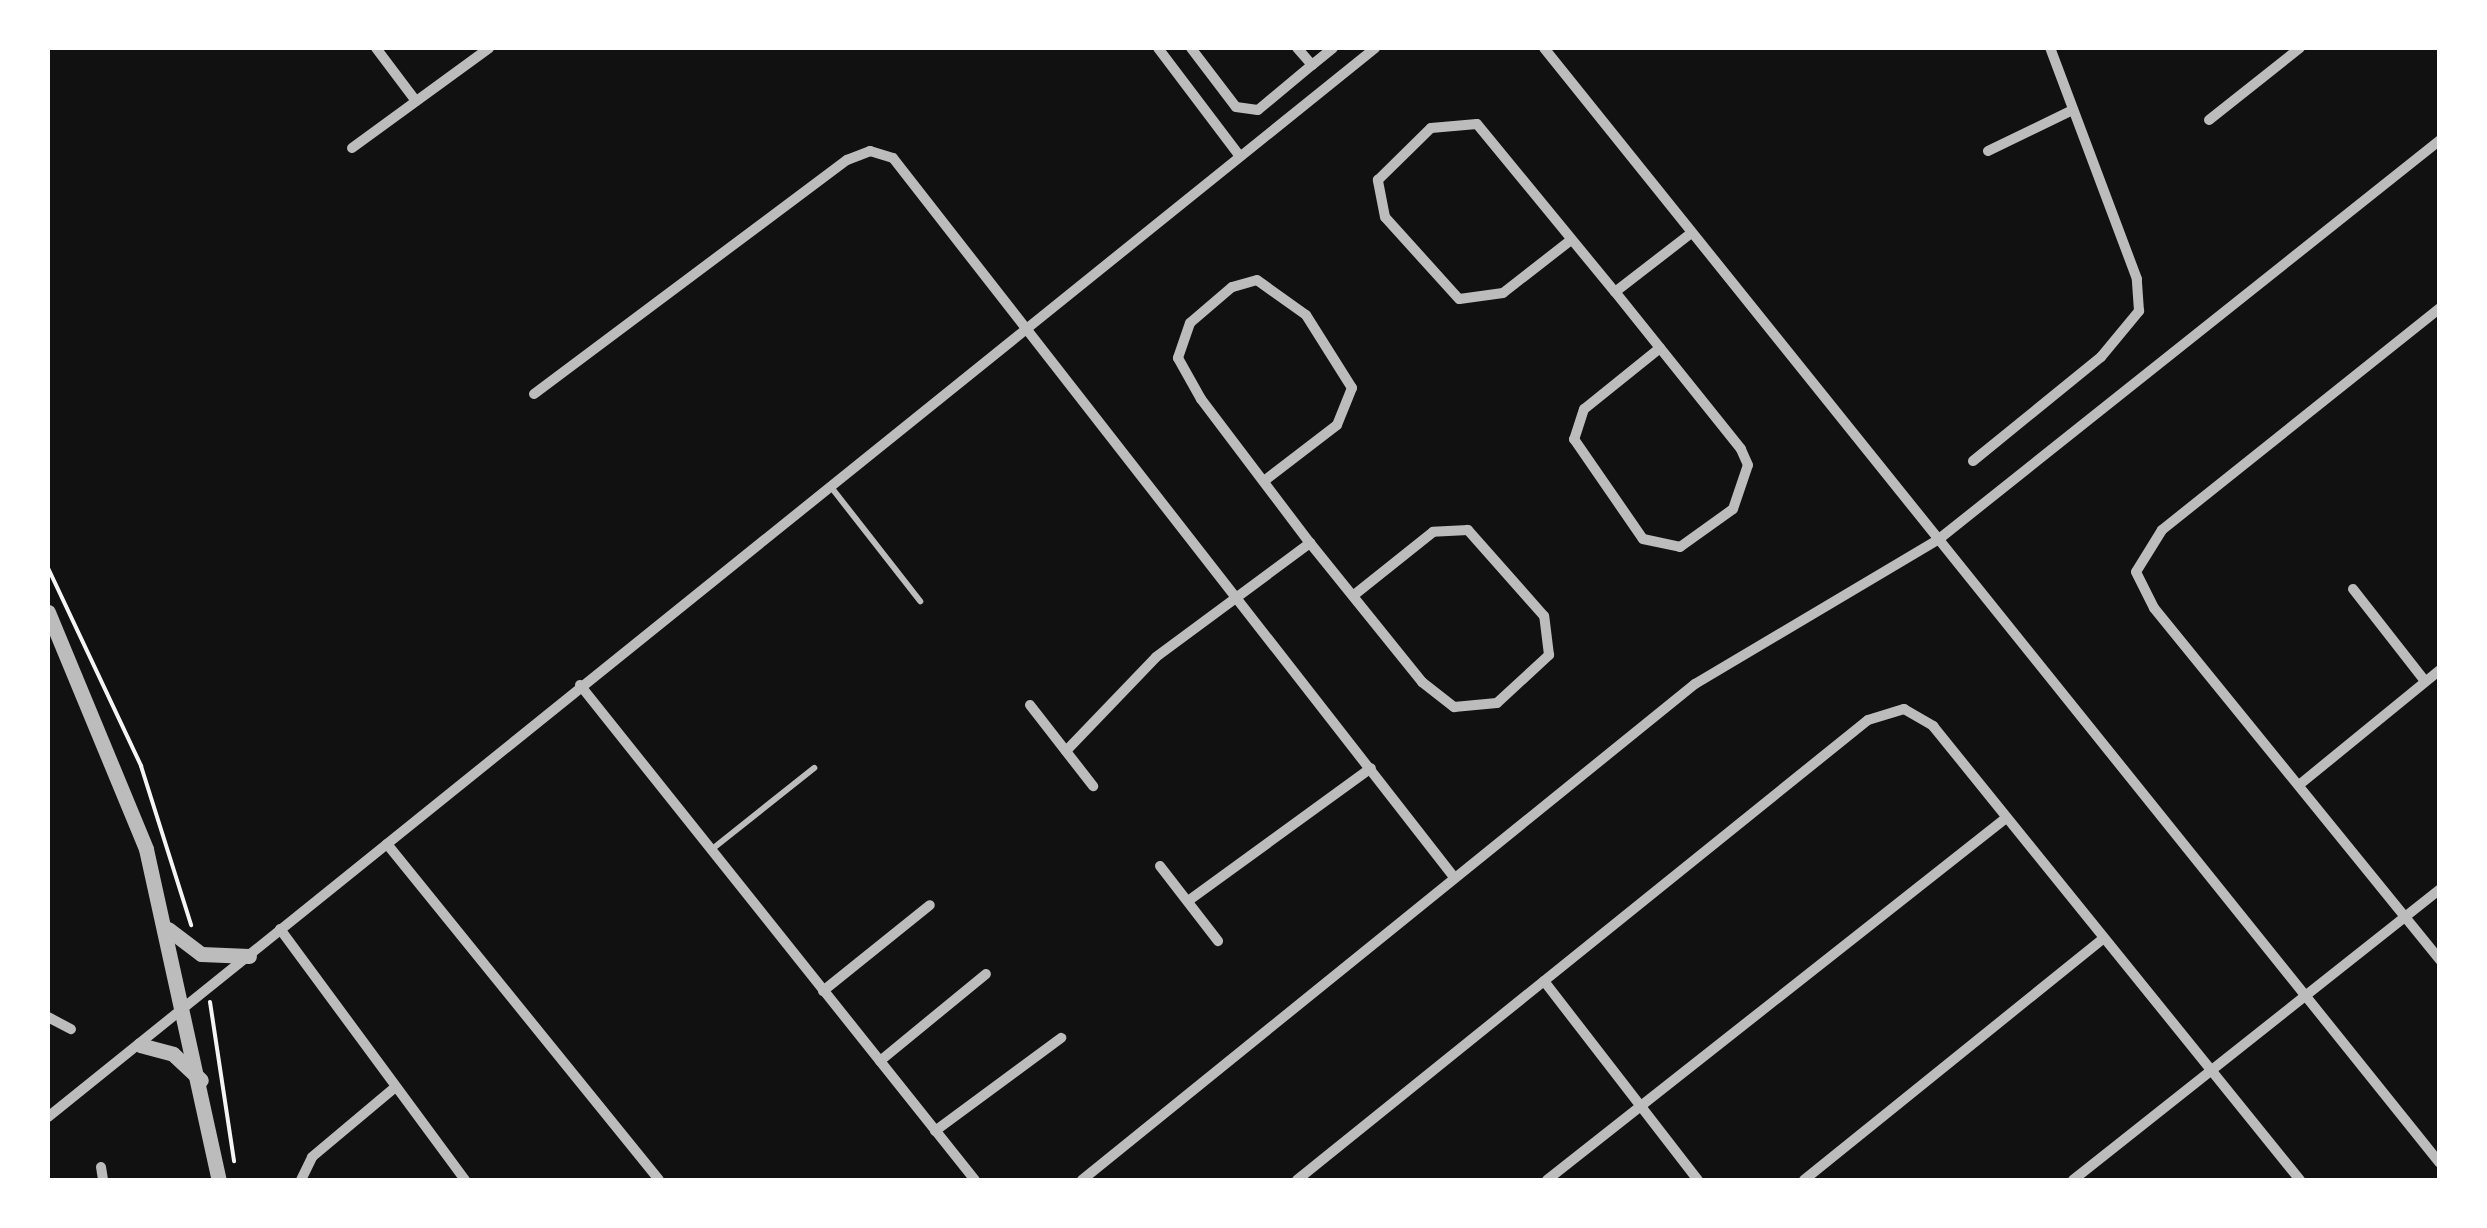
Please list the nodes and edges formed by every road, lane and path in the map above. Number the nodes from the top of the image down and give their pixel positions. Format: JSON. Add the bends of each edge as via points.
{"nodes":[{"id":1,"x":376,"y":48,"type":"edge"},
{"id":2,"x":489,"y":48,"type":"edge"},
{"id":3,"x":1158,"y":48,"type":"edge"},
{"id":4,"x":1191,"y":48,"type":"edge"},
{"id":5,"x":1297,"y":48,"type":"edge"},
{"id":6,"x":1334,"y":48,"type":"edge"},
{"id":7,"x":1374,"y":48,"type":"edge"},
{"id":8,"x":1544,"y":48,"type":"edge"},
{"id":9,"x":2050,"y":48,"type":"edge"},
{"id":10,"x":2300,"y":48,"type":"edge"},
{"id":11,"x":1312,"y":65,"type":"junction"},
{"id":12,"x":416,"y":101,"type":"junction"},
{"id":13,"x":2073,"y":110,"type":"junction"},
{"id":14,"x":2209,"y":120,"type":"dead end"},
{"id":15,"x":2440,"y":140,"type":"edge"},
{"id":16,"x":352,"y":148,"type":"dead end"},
{"id":17,"x":1988,"y":151,"type":"dead end"},
{"id":18,"x":1239,"y":155,"type":"junction"},
{"id":19,"x":1690,"y":234,"type":"junction"},
{"id":20,"x":1572,"y":240,"type":"junction"},
{"id":21,"x":1615,"y":292,"type":"junction"},
{"id":22,"x":2440,"y":308,"type":"edge"},
{"id":23,"x":1022,"y":329,"type":"junction"},
{"id":24,"x":1660,"y":348,"type":"junction"},
{"id":25,"x":534,"y":394,"type":"dead end"},
{"id":26,"x":1973,"y":461,"type":"dead end"},
{"id":27,"x":1264,"y":481,"type":"junction"},
{"id":28,"x":830,"y":486,"type":"junction"},
{"id":29,"x":1939,"y":539,"type":"junction"},
{"id":30,"x":1310,"y":543,"type":"junction"},
{"id":31,"x":2352,"y":588,"type":"dead end"},
{"id":32,"x":1354,"y":594,"type":"junction"},
{"id":33,"x":1235,"y":598,"type":"junction"},
{"id":34,"x":920,"y":600,"type":"dead end"},
{"id":35,"x":48,"y":612,"type":"edge"},
{"id":36,"x":2440,"y":670,"type":"edge"},
{"id":37,"x":2425,"y":681,"type":"junction"},
{"id":38,"x":580,"y":685,"type":"junction"},
{"id":39,"x":1030,"y":706,"type":"dead end"},
{"id":40,"x":1066,"y":750,"type":"junction"},
{"id":41,"x":814,"y":768,"type":"dead end"},
{"id":42,"x":1371,"y":768,"type":"junction"},
{"id":43,"x":2299,"y":785,"type":"junction"},
{"id":44,"x":1093,"y":786,"type":"dead end"},
{"id":45,"x":2006,"y":818,"type":"junction"},
{"id":46,"x":387,"y":844,"type":"junction"},
{"id":47,"x":711,"y":850,"type":"junction"},
{"id":48,"x":1160,"y":866,"type":"dead end"},
{"id":49,"x":1454,"y":877,"type":"junction"},
{"id":50,"x":2440,"y":888,"type":"edge"},
{"id":51,"x":1188,"y":900,"type":"junction"},
{"id":52,"x":930,"y":905,"type":"dead end"},
{"id":53,"x":2403,"y":916,"type":"junction"},
{"id":54,"x":168,"y":929,"type":"junction"},
{"id":55,"x":280,"y":930,"type":"junction"},
{"id":56,"x":2102,"y":939,"type":"junction"},
{"id":57,"x":1218,"y":941,"type":"dead end"},
{"id":58,"x":249,"y":956,"type":"junction"},
{"id":59,"x":2440,"y":960,"type":"edge"},
{"id":60,"x":986,"y":974,"type":"dead end"},
{"id":61,"x":1544,"y":982,"type":"junction"},
{"id":62,"x":823,"y":990,"type":"junction"},
{"id":63,"x":2306,"y":996,"type":"junction"},
{"id":64,"x":186,"y":1008,"type":"junction"},
{"id":65,"x":48,"y":1018,"type":"edge"},
{"id":66,"x":72,"y":1029,"type":"dead end"},
{"id":67,"x":1061,"y":1038,"type":"dead end"},
{"id":68,"x":140,"y":1044,"type":"junction"},
{"id":69,"x":880,"y":1061,"type":"junction"},
{"id":70,"x":2207,"y":1072,"type":"junction"},
{"id":71,"x":201,"y":1080,"type":"junction"},
{"id":72,"x":393,"y":1089,"type":"junction"},
{"id":73,"x":1638,"y":1106,"type":"junction"},
{"id":74,"x":48,"y":1118,"type":"edge"},
{"id":75,"x":935,"y":1131,"type":"junction"},
{"id":76,"x":2440,"y":1163,"type":"edge"},
{"id":77,"x":101,"y":1167,"type":"dead end"},
{"id":78,"x":103,"y":1180,"type":"edge"},
{"id":79,"x":219,"y":1180,"type":"edge"},
{"id":80,"x":301,"y":1180,"type":"edge"},
{"id":81,"x":465,"y":1180,"type":"edge"},
{"id":82,"x":659,"y":1180,"type":"edge"},
{"id":83,"x":975,"y":1180,"type":"edge"},
{"id":84,"x":1082,"y":1180,"type":"edge"},
{"id":85,"x":1297,"y":1180,"type":"edge"},
{"id":86,"x":1546,"y":1180,"type":"edge"},
{"id":87,"x":1698,"y":1180,"type":"edge"},
{"id":88,"x":1804,"y":1180,"type":"edge"},
{"id":89,"x":2073,"y":1180,"type":"edge"},
{"id":90,"x":2300,"y":1180,"type":"edge"}],
"edges":[{"from":1,"to":12,"type":"street"},
{"from":2,"to":12,"type":"street"},
{"from":3,"to":18,"type":"street"},
{"from":4,"to":11,"type":"street","via":[[1236,107],[1249,109]]},
{"from":5,"to":11,"type":"street"},
{"from":6,"to":11,"type":"street"},
{"from":7,"to":18,"type":"street"},
{"from":8,"to":19,"type":"street"},
{"from":9,"to":13,"type":"street"},
{"from":10,"to":14,"type":"street"},
{"from":12,"to":16,"type":"street"},
{"from":13,"to":17,"type":"street"},
{"from":13,"to":26,"type":"street","via":[[2137,279],[2139,311],[2101,357]]},
{"from":15,"to":29,"type":"street"},
{"from":18,"to":23,"type":"street"},
{"from":19,"to":21,"type":"street"},
{"from":19,"to":29,"type":"street"},
{"from":20,"to":20,"type":"street","via":[[1503,292],[1459,299],[1384,218],[1378,180],[1431,128],[1466,120],[1489,134]]},
{"from":20,"to":21,"type":"street"},
{"from":21,"to":24,"type":"street"},
{"from":22,"to":43,"type":"street","via":[[2138,556],[2140,589]]},
{"from":23,"to":25,"type":"street","via":[[905,166],[870,151]]},
{"from":23,"to":28,"type":"street"},
{"from":23,"to":33,"type":"street"},
{"from":24,"to":24,"type":"street","via":[[1748,465],[1733,509],[1680,547],[1643,539],[1574,439],[1584,409]]},
{"from":27,"to":27,"type":"street","via":[[1178,358],[1190,323],[1232,288],[1257,280],[1306,316],[1352,388],[1336,425]]},
{"from":27,"to":30,"type":"street"},
{"from":28,"to":34,"type":"lane"},
{"from":28,"to":38,"type":"street"},
{"from":29,"to":49,"type":"street","via":[[1695,684]]},
{"from":29,"to":63,"type":"street"},
{"from":30,"to":32,"type":"street"},
{"from":30,"to":33,"type":"street"},
{"from":31,"to":37,"type":"street"},
{"from":32,"to":32,"type":"street","via":[[1422,682],[1454,707],[1498,703],[1549,655],[1544,616],[1468,530],[1432,532]]},
{"from":33,"to":40,"type":"street","via":[[1134,676]]},
{"from":33,"to":42,"type":"street"},
{"from":35,"to":54,"type":"street","via":[[123,777]]},
{"from":36,"to":37,"type":"street"},
{"from":37,"to":43,"type":"street"},
{"from":38,"to":46,"type":"street"},
{"from":38,"to":47,"type":"street"},
{"from":39,"to":40,"type":"street"},
{"from":40,"to":44,"type":"street"},
{"from":41,"to":47,"type":"lane"},
{"from":42,"to":49,"type":"street"},
{"from":42,"to":51,"type":"street"},
{"from":43,"to":53,"type":"street"},
{"from":45,"to":56,"type":"street"},
{"from":45,"to":61,"type":"street","via":[[1924,718],[1883,712]]},
{"from":45,"to":73,"type":"street"},
{"from":46,"to":55,"type":"street"},
{"from":46,"to":82,"type":"street"},
{"from":47,"to":62,"type":"street"},
{"from":48,"to":51,"type":"street"},
{"from":49,"to":84,"type":"street"},
{"from":50,"to":53,"type":"street"},
{"from":51,"to":57,"type":"street"},
{"from":52,"to":62,"type":"street"},
{"from":53,"to":59,"type":"street"},
{"from":53,"to":63,"type":"street"},
{"from":54,"to":58,"type":"street","via":[[201,954]]},
{"from":54,"to":64,"type":"street"},
{"from":55,"to":58,"type":"street"},
{"from":55,"to":72,"type":"street"},
{"from":56,"to":70,"type":"street"},
{"from":56,"to":88,"type":"street"},
{"from":58,"to":64,"type":"street"},
{"from":60,"to":69,"type":"street"},
{"from":61,"to":73,"type":"street"},
{"from":61,"to":85,"type":"street"},
{"from":62,"to":69,"type":"street"},
{"from":63,"to":70,"type":"street"},
{"from":63,"to":76,"type":"street"},
{"from":64,"to":68,"type":"street"},
{"from":64,"to":71,"type":"street"},
{"from":65,"to":66,"type":"street"},
{"from":67,"to":75,"type":"street"},
{"from":68,"to":71,"type":"street","via":[[173,1054]]},
{"from":68,"to":74,"type":"street"},
{"from":69,"to":75,"type":"street"},
{"from":70,"to":89,"type":"street"},
{"from":70,"to":90,"type":"street"},
{"from":71,"to":79,"type":"street"},
{"from":72,"to":80,"type":"street","via":[[312,1156]]},
{"from":72,"to":81,"type":"street"},
{"from":73,"to":86,"type":"street"},
{"from":73,"to":87,"type":"street"},
{"from":75,"to":83,"type":"street"},
{"from":77,"to":78,"type":"street"}]}
